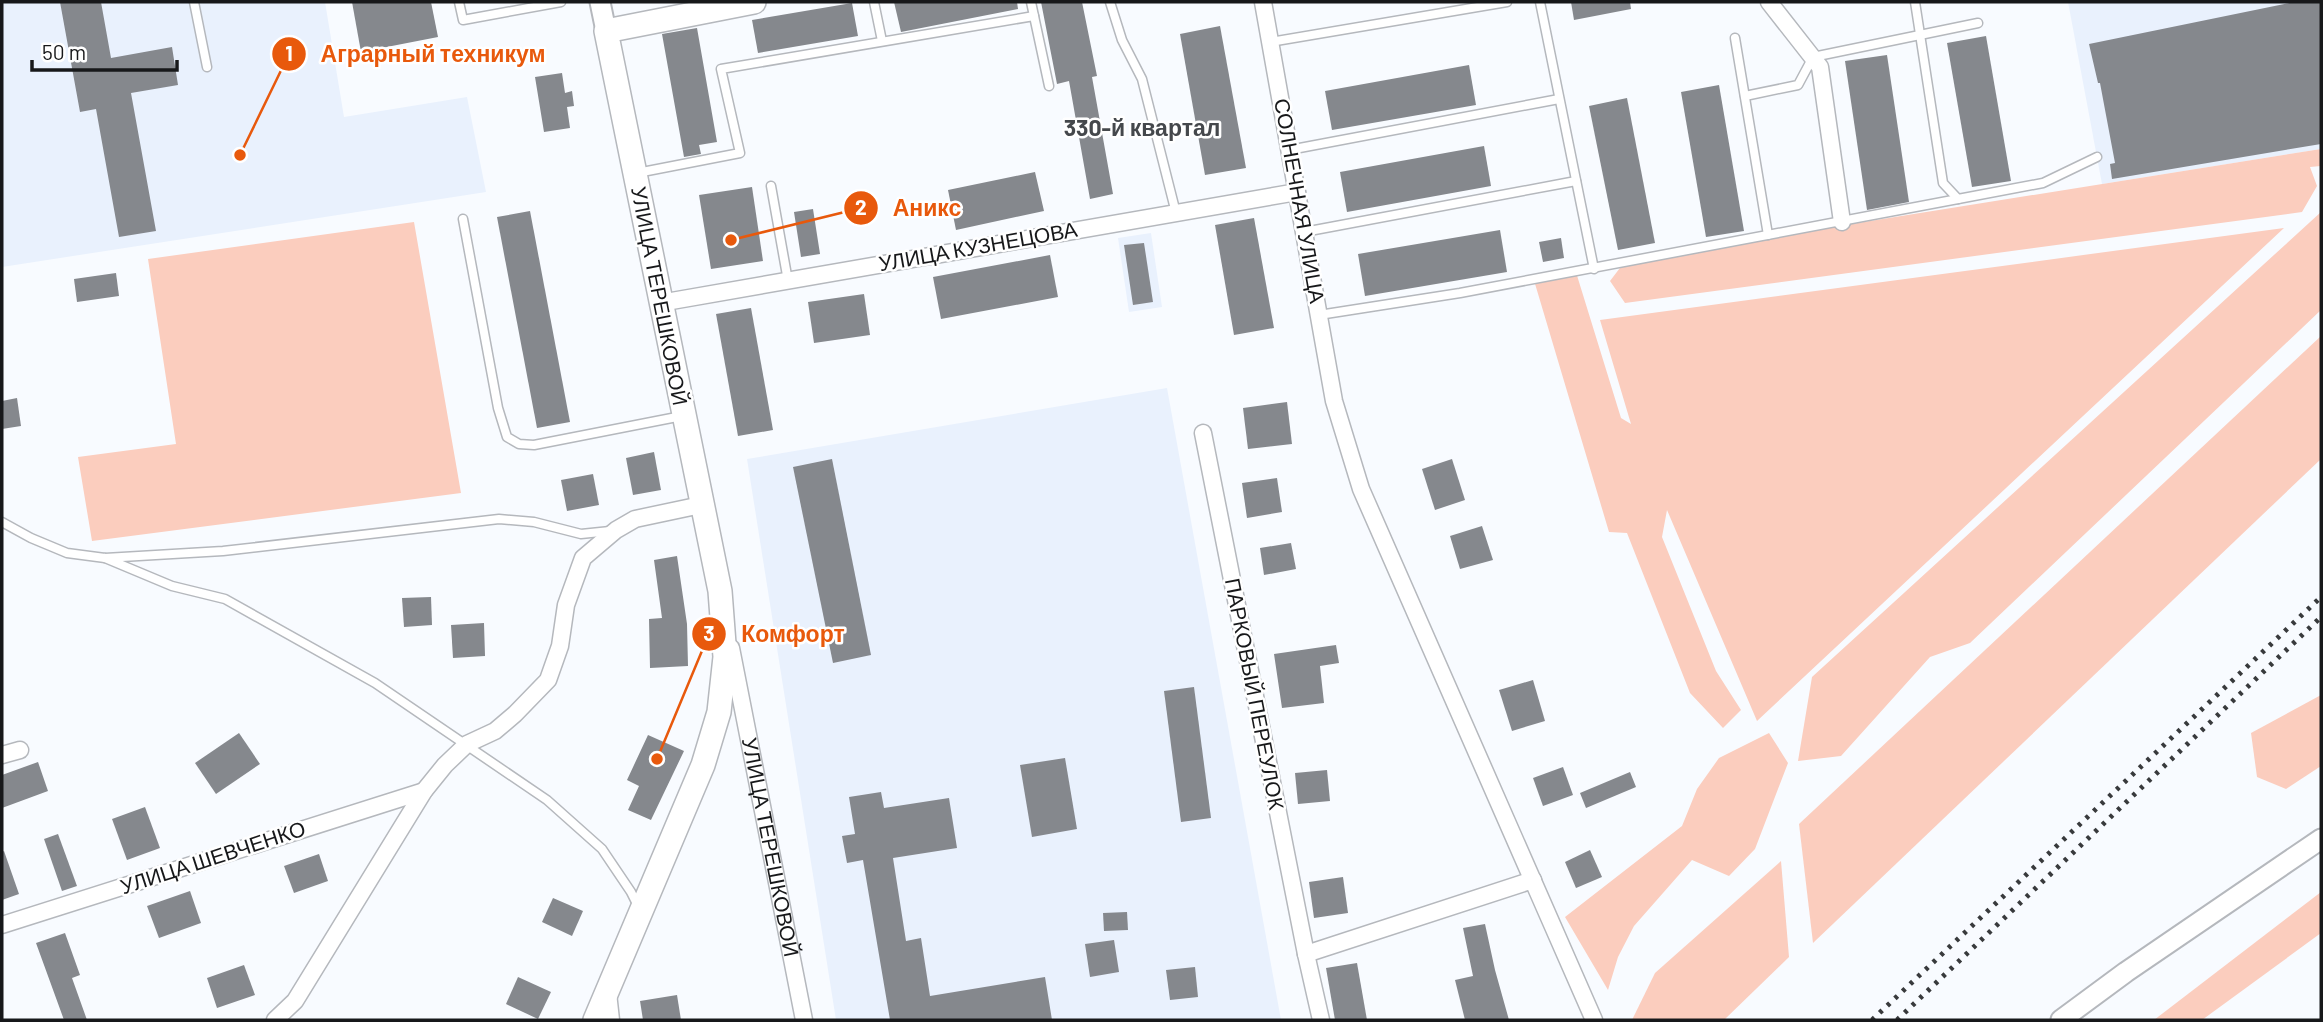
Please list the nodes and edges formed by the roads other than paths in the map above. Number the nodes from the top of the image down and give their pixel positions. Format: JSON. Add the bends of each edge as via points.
{"nodes":[{"id":1,"x":194,"y":2,"type":"edge"},
{"id":2,"x":459,"y":2,"type":"edge"},
{"id":3,"x":561,"y":2,"type":"edge"},
{"id":4,"x":600,"y":2,"type":"edge"},
{"id":5,"x":754,"y":2,"type":"edge"},
{"id":6,"x":874,"y":2,"type":"edge"},
{"id":7,"x":1031,"y":2,"type":"edge"},
{"id":8,"x":1110,"y":2,"type":"edge"},
{"id":9,"x":1263,"y":2,"type":"edge"},
{"id":10,"x":1507,"y":2,"type":"edge"},
{"id":11,"x":1540,"y":2,"type":"edge"},
{"id":12,"x":1769,"y":2,"type":"edge"},
{"id":13,"x":1915,"y":2,"type":"edge"},
{"id":14,"x":715,"y":5,"type":"edge"},
{"id":15,"x":1034,"y":16,"type":"junction"},
{"id":16,"x":1978,"y":23,"type":"dead end"},
{"id":17,"x":606,"y":31,"type":"junction"},
{"id":18,"x":1920,"y":36,"type":"junction"},
{"id":19,"x":1735,"y":38,"type":"dead end"},
{"id":20,"x":882,"y":41,"type":"junction"},
{"id":21,"x":1270,"y":42,"type":"junction"},
{"id":22,"x":1813,"y":57,"type":"junction"},
{"id":23,"x":206,"y":67,"type":"dead end"},
{"id":24,"x":1049,"y":86,"type":"dead end"},
{"id":25,"x":1745,"y":96,"type":"junction"},
{"id":26,"x":1559,"y":99,"type":"junction"},
{"id":27,"x":1289,"y":150,"type":"junction"},
{"id":28,"x":2097,"y":157,"type":"dead end"},
{"id":29,"x":634,"y":173,"type":"junction"},
{"id":30,"x":1576,"y":181,"type":"junction"},
{"id":31,"x":771,"y":186,"type":"dead end"},
{"id":32,"x":1297,"y":192,"type":"junction"},
{"id":33,"x":1958,"y":199,"type":"junction"},
{"id":34,"x":1176,"y":213,"type":"junction"},
{"id":35,"x":463,"y":219,"type":"dead end"},
{"id":36,"x":1842,"y":222,"type":"junction"},
{"id":37,"x":1304,"y":232,"type":"junction"},
{"id":38,"x":1768,"y":235,"type":"junction"},
{"id":39,"x":1594,"y":269,"type":"junction"},
{"id":40,"x":788,"y":281,"type":"junction"},
{"id":41,"x":660,"y":303,"type":"junction"},
{"id":42,"x":1319,"y":315,"type":"junction"},
{"id":43,"x":683,"y":416,"type":"junction"},
{"id":44,"x":1203,"y":433,"type":"dead end"},
{"id":45,"x":701,"y":505,"type":"junction"},
{"id":46,"x":2,"y":522,"type":"edge"},
{"id":47,"x":616,"y":530,"type":"junction"},
{"id":48,"x":105,"y":558,"type":"junction"},
{"id":49,"x":720,"y":591,"type":"junction"},
{"id":50,"x":467,"y":744,"type":"junction"},
{"id":51,"x":20,"y":750,"type":"dead end"},
{"id":52,"x":2,"y":755,"type":"edge"},
{"id":53,"x":424,"y":791,"type":"junction"},
{"id":54,"x":2321,"y":839,"type":"edge"},
{"id":55,"x":1532,"y":880,"type":"junction"},
{"id":56,"x":641,"y":912,"type":"junction"},
{"id":57,"x":2,"y":925,"type":"edge"},
{"id":58,"x":1306,"y":954,"type":"junction"},
{"id":59,"x":607,"y":990,"type":"junction"},
{"id":60,"x":275,"y":1020,"type":"edge"},
{"id":61,"x":595,"y":1020,"type":"edge"},
{"id":62,"x":611,"y":1020,"type":"edge"},
{"id":63,"x":804,"y":1020,"type":"edge"},
{"id":64,"x":1321,"y":1020,"type":"edge"},
{"id":65,"x":1594,"y":1020,"type":"edge"},
{"id":66,"x":2061,"y":1020,"type":"edge"}],
"edges":[{"from":1,"to":23,"type":"lane"},
{"from":2,"to":3,"type":"lane","via":[[463,20]]},
{"from":4,"to":17,"type":"street","name":"УЛИЦА ТЕРЕШКОВОЙ"},
{"from":5,"to":14,"type":"main road"},
{"from":6,"to":20,"type":"lane"},
{"from":7,"to":15,"type":"lane"},
{"from":8,"to":34,"type":"lane","via":[[1122,40],[1142,79]]},
{"from":9,"to":21,"type":"street","name":"СОЛНЕЧНАЯ УЛИЦА"},
{"from":10,"to":21,"type":"lane"},
{"from":11,"to":26,"type":"lane"},
{"from":12,"to":22,"type":"street"},
{"from":13,"to":18,"type":"lane"},
{"from":14,"to":17,"type":"main road"},
{"from":15,"to":20,"type":"lane"},
{"from":15,"to":24,"type":"lane"},
{"from":16,"to":18,"type":"lane"},
{"from":17,"to":29,"type":"main road","name":"УЛИЦА ТЕРЕШКОВОЙ"},
{"from":18,"to":22,"type":"lane"},
{"from":18,"to":33,"type":"lane","via":[[1943,183]]},
{"from":19,"to":25,"type":"lane"},
{"from":20,"to":29,"type":"lane","via":[[722,69],[740,153]]},
{"from":21,"to":27,"type":"street","name":"СОЛНЕЧНАЯ УЛИЦА"},
{"from":22,"to":25,"type":"lane","via":[[1798,85]]},
{"from":22,"to":36,"type":"street","via":[[1821,67]]},
{"from":25,"to":38,"type":"lane"},
{"from":26,"to":27,"type":"lane"},
{"from":26,"to":30,"type":"lane"},
{"from":27,"to":32,"type":"street","name":"СОЛНЕЧНАЯ УЛИЦА"},
{"from":28,"to":33,"type":"lane","via":[[2043,183]]},
{"from":29,"to":41,"type":"main road","name":"УЛИЦА ТЕРЕШКОВОЙ"},
{"from":30,"to":37,"type":"lane"},
{"from":30,"to":39,"type":"lane"},
{"from":31,"to":40,"type":"lane"},
{"from":32,"to":34,"type":"street","name":"УЛИЦА КУЗНЕЦОВА"},
{"from":32,"to":37,"type":"street","name":"СОЛНЕЧНАЯ УЛИЦА"},
{"from":33,"to":36,"type":"lane"},
{"from":34,"to":40,"type":"street","name":"УЛИЦА КУЗНЕЦОВА"},
{"from":35,"to":43,"type":"lane","via":[[507,437],[534,445]]},
{"from":36,"to":38,"type":"lane"},
{"from":37,"to":42,"type":"street","name":"СОЛНЕЧНАЯ УЛИЦА"},
{"from":38,"to":39,"type":"lane"},
{"from":39,"to":42,"type":"lane"},
{"from":40,"to":41,"type":"street","name":"УЛИЦА КУЗНЕЦОВА"},
{"from":41,"to":43,"type":"main road","name":"УЛИЦА ТЕРЕШКОВОЙ"},
{"from":42,"to":55,"type":"street","name":"СОЛНЕЧНАЯ УЛИЦА","via":[[1334,401],[1361,489]]},
{"from":43,"to":45,"type":"main road","name":"УЛИЦА ТЕРЕШКОВОЙ"},
{"from":44,"to":58,"type":"street","name":"ПАРКОВЫЙ ПЕРЕУЛОК"},
{"from":45,"to":47,"type":"street","via":[[635,519]]},
{"from":45,"to":49,"type":"main road","name":"УЛИЦА ТЕРЕШКОВОЙ"},
{"from":46,"to":48,"type":"lane","via":[[67,553]]},
{"from":47,"to":48,"type":"lane","via":[[581,534],[499,519],[222,551]]},
{"from":47,"to":50,"type":"street","via":[[583,558],[548,680],[495,731]]},
{"from":48,"to":50,"type":"lane","via":[[172,586],[225,599],[375,683]]},
{"from":49,"to":56,"type":"main road","name":"УЛИЦА ТЕРЕШКОВОЙ","via":[[725,657],[719,712],[703,765]]},
{"from":49,"to":63,"type":"street","name":"УЛИЦА ТЕРЕШКОВОЙ"},
{"from":50,"to":53,"type":"street"},
{"from":50,"to":56,"type":"lane","via":[[547,800],[602,849]]},
{"from":51,"to":52,"type":"street"},
{"from":53,"to":57,"type":"street","name":"УЛИЦА ШЕВЧЕНКО"},
{"from":53,"to":60,"type":"street","via":[[295,1001]]},
{"from":54,"to":66,"type":"street"},
{"from":55,"to":58,"type":"street"},
{"from":55,"to":65,"type":"street"},
{"from":56,"to":59,"type":"main road","name":"УЛИЦА ТЕРЕШКОВОЙ"},
{"from":58,"to":64,"type":"street","name":"ПАРКОВЫЙ ПЕРЕУЛОК"},
{"from":59,"to":61,"type":"main road","name":"УЛИЦА ТЕРЕШКОВОЙ"},
{"from":59,"to":62,"type":"street"}]}
